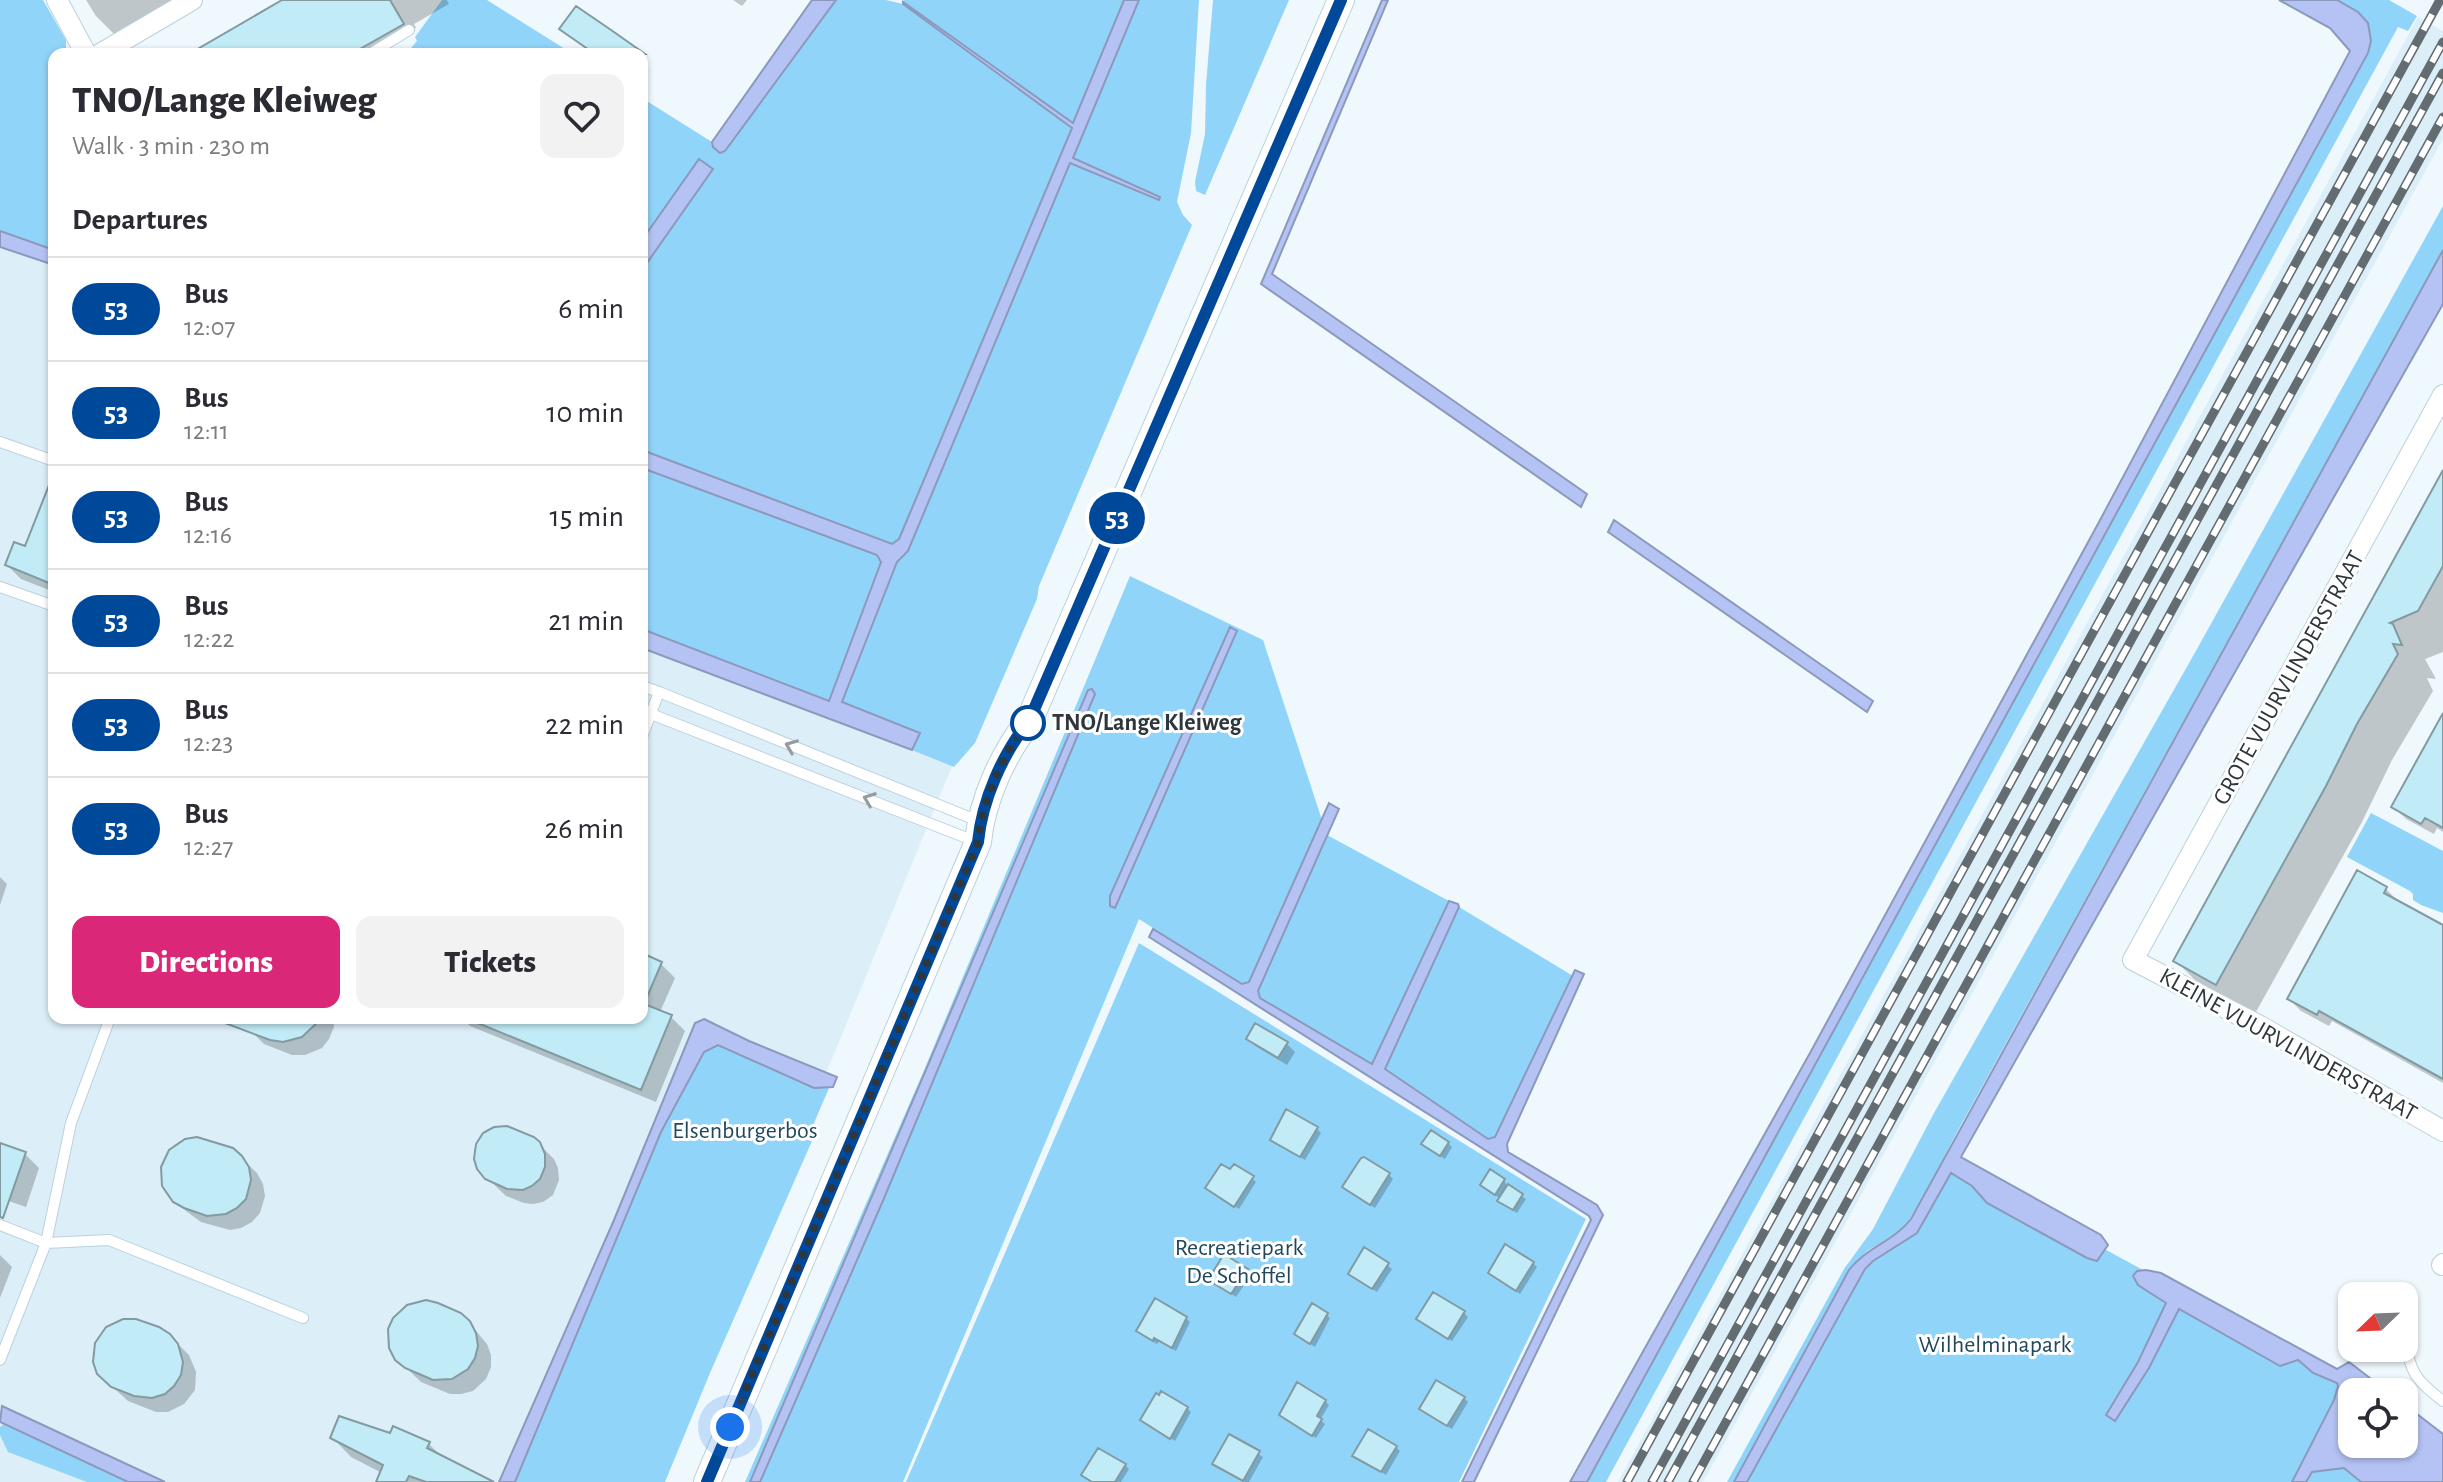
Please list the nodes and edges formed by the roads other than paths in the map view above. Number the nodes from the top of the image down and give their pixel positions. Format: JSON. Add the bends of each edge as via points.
{"nodes":[{"id":1,"x":57,"y":0,"type":"edge"},
{"id":2,"x":192,"y":0,"type":"edge"},
{"id":3,"x":1341,"y":0,"type":"edge"},
{"id":4,"x":409,"y":30,"type":"dead end"},
{"id":5,"x":83,"y":48,"type":"edge"},
{"id":6,"x":110,"y":48,"type":"edge"},
{"id":7,"x":380,"y":48,"type":"edge"},
{"id":8,"x":2443,"y":395,"type":"edge"},
{"id":9,"x":0,"y":442,"type":"edge"},
{"id":10,"x":48,"y":459,"type":"edge"},
{"id":11,"x":0,"y":587,"type":"edge"},
{"id":12,"x":48,"y":604,"type":"edge"},
{"id":13,"x":648,"y":688,"type":"edge"},
{"id":14,"x":659,"y":692,"type":"junction"},
{"id":15,"x":651,"y":714,"type":"junction"},
{"id":16,"x":648,"y":722,"type":"edge"},
{"id":17,"x":983,"y":832,"type":"junction"},
{"id":18,"x":2133,"y":960,"type":"joint"},
{"id":19,"x":108,"y":1024,"type":"edge"},
{"id":20,"x":2443,"y":1131,"type":"edge"},
{"id":21,"x":0,"y":1225,"type":"edge"},
{"id":22,"x":46,"y":1243,"type":"junction"},
{"id":23,"x":303,"y":1318,"type":"dead end"},
{"id":24,"x":0,"y":1360,"type":"edge"},
{"id":25,"x":2410,"y":1362,"type":"edge"},
{"id":26,"x":2443,"y":1401,"type":"edge"},
{"id":27,"x":707,"y":1482,"type":"edge"}],
"edges":[{"from":1,"to":5,"type":"street"},
{"from":2,"to":6,"type":"street"},
{"from":3,"to":17,"type":"street","via":[[1029,721],[1027,746]]},
{"from":4,"to":7,"type":"lane"},
{"from":8,"to":18,"type":"street","name":"GROTE VUURVLINDERSTRAAT"},
{"from":9,"to":10,"type":"lane"},
{"from":11,"to":12,"type":"lane"},
{"from":13,"to":14,"type":"lane"},
{"from":14,"to":15,"type":"lane"},
{"from":17,"to":14,"type":"lane","one_way":true},
{"from":15,"to":16,"type":"lane"},
{"from":17,"to":15,"type":"lane","one_way":true},
{"from":17,"to":27,"type":"street"},
{"from":18,"to":20,"type":"street","name":"KLEINE VUURVLINDERSTRAAT"},
{"from":19,"to":22,"type":"lane","via":[[71,1123]]},
{"from":21,"to":22,"type":"lane"},
{"from":22,"to":23,"type":"lane","via":[[109,1240]]},
{"from":22,"to":24,"type":"lane"},
{"from":25,"to":26,"type":"lane","via":[[2420,1383]]}]}
